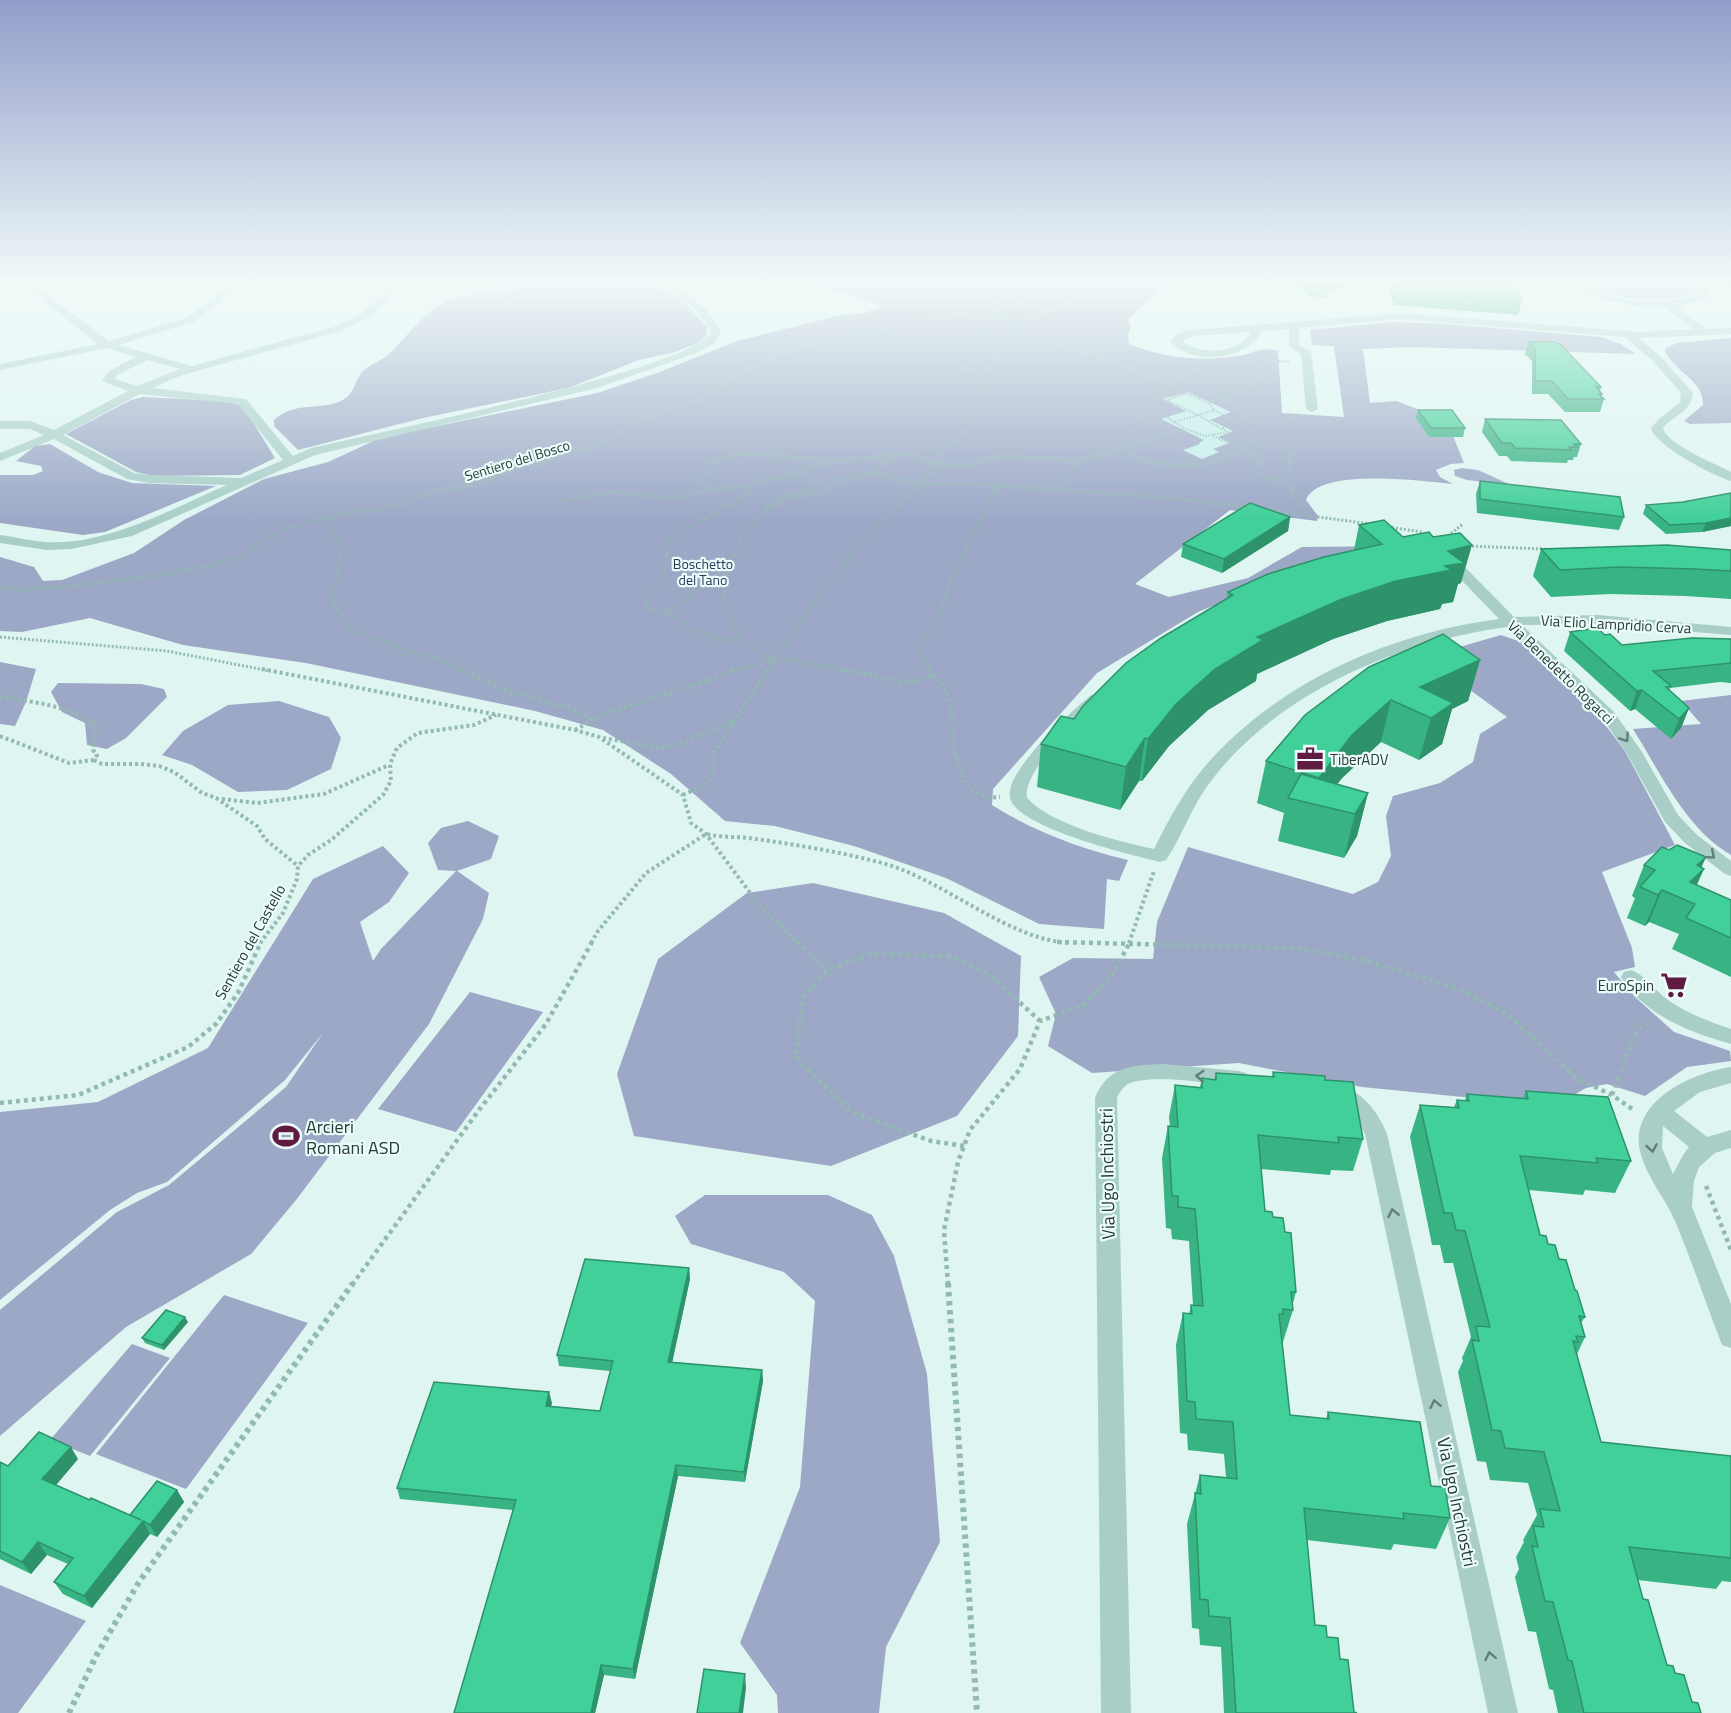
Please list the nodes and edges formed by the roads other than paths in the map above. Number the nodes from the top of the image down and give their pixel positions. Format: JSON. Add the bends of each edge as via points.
{"nodes":[{"id":1,"x":29,"y":361,"type":"edge"},
{"id":2,"x":135,"y":361,"type":"edge"},
{"id":3,"x":163,"y":361,"type":"edge"},
{"id":4,"x":221,"y":361,"type":"edge"},
{"id":5,"x":664,"y":361,"type":"edge"},
{"id":6,"x":1307,"y":361,"type":"edge"},
{"id":7,"x":1658,"y":361,"type":"edge"},
{"id":8,"x":0,"y":367,"type":"edge"},
{"id":9,"x":192,"y":369,"type":"junction"},
{"id":10,"x":138,"y":390,"type":"junction"},
{"id":11,"x":1312,"y":409,"type":"dead end"},
{"id":12,"x":0,"y":425,"type":"edge"},
{"id":13,"x":54,"y":435,"type":"junction"},
{"id":14,"x":0,"y":457,"type":"edge"},
{"id":15,"x":290,"y":460,"type":"junction"},
{"id":16,"x":1731,"y":477,"type":"edge"},
{"id":17,"x":243,"y":481,"type":"junction"},
{"id":18,"x":0,"y":539,"type":"edge"},
{"id":19,"x":1436,"y":546,"type":"edge"},
{"id":20,"x":1510,"y":622,"type":"junction"},
{"id":21,"x":1731,"y":631,"type":"edge"},
{"id":22,"x":1112,"y":686,"type":"edge"},
{"id":23,"x":1731,"y":870,"type":"edge"},
{"id":24,"x":1631,"y":977,"type":"dead end"},
{"id":25,"x":1731,"y":1037,"type":"edge"},
{"id":26,"x":1731,"y":1076,"type":"edge"},
{"id":27,"x":1258,"y":1080,"type":"edge"},
{"id":28,"x":1315,"y":1086,"type":"edge"},
{"id":29,"x":1656,"y":1118,"type":"junction"},
{"id":30,"x":1731,"y":1139,"type":"edge"},
{"id":31,"x":1706,"y":1148,"type":"junction"},
{"id":32,"x":1681,"y":1206,"type":"junction"},
{"id":33,"x":1731,"y":1337,"type":"edge"},
{"id":34,"x":1116,"y":1713,"type":"edge"},
{"id":35,"x":1503,"y":1713,"type":"edge"}],
"edges":[{"from":1,"to":8,"type":"street"},
{"from":2,"to":10,"type":"street","via":[[112,373],[108,381]]},
{"from":3,"to":9,"type":"street"},
{"from":4,"to":9,"type":"street"},
{"from":5,"to":15,"type":"street","via":[[593,386],[340,444]]},
{"from":6,"to":11,"type":"street"},
{"from":7,"to":16,"type":"street","via":[[1687,393],[1686,403],[1660,423],[1658,434],[1669,444]]},
{"from":9,"to":10,"type":"street"},
{"from":10,"to":13,"type":"street"},
{"from":10,"to":15,"type":"street","via":[[242,401]]},
{"from":12,"to":13,"type":"street","via":[[30,425]]},
{"from":13,"to":14,"type":"street"},
{"from":13,"to":17,"type":"street","via":[[130,476]]},
{"from":15,"to":17,"type":"street"},
{"from":17,"to":18,"type":"street","via":[[127,533],[100,540],[47,546]]},
{"from":19,"to":20,"type":"street","name":"Via Benedetto Rogacci"},
{"from":20,"to":21,"type":"street","name":"Via Elio Lampridio Cerva","via":[[1600,621]]},
{"from":20,"to":22,"type":"street","name":"Via Elio Lampridio Cerva","via":[[1394,650],[1339,673],[1291,701],[1214,766],[1192,796],[1160,856],[1123,848],[1077,831],[1029,810],[1018,797],[1021,783],[1053,740]]},
{"from":20,"to":23,"type":"street","name":"Via Benedetto Rogacci","one_way":true,"via":[[1614,723],[1669,814],[1691,839]]},
{"from":24,"to":25,"type":"street","via":[[1647,995],[1680,1017]]},
{"from":26,"to":29,"type":"street","via":[[1694,1084]]},
{"from":27,"to":34,"type":"street","name":"Via Ugo Inchiostri","one_way":true,"via":[[1131,1075],[1112,1086],[1106,1098]]},
{"from":35,"to":28,"type":"street","name":"Via Ugo Inchiostri","one_way":true,"via":[[1376,1134],[1365,1111],[1353,1101],[1337,1091]]},
{"from":29,"to":31,"type":"street"},
{"from":29,"to":32,"type":"street","one_way":true,"via":[[1650,1136],[1653,1158]]},
{"from":30,"to":31,"type":"street"},
{"from":31,"to":32,"type":"street","via":[[1685,1169]]},
{"from":32,"to":33,"type":"street"}]}
